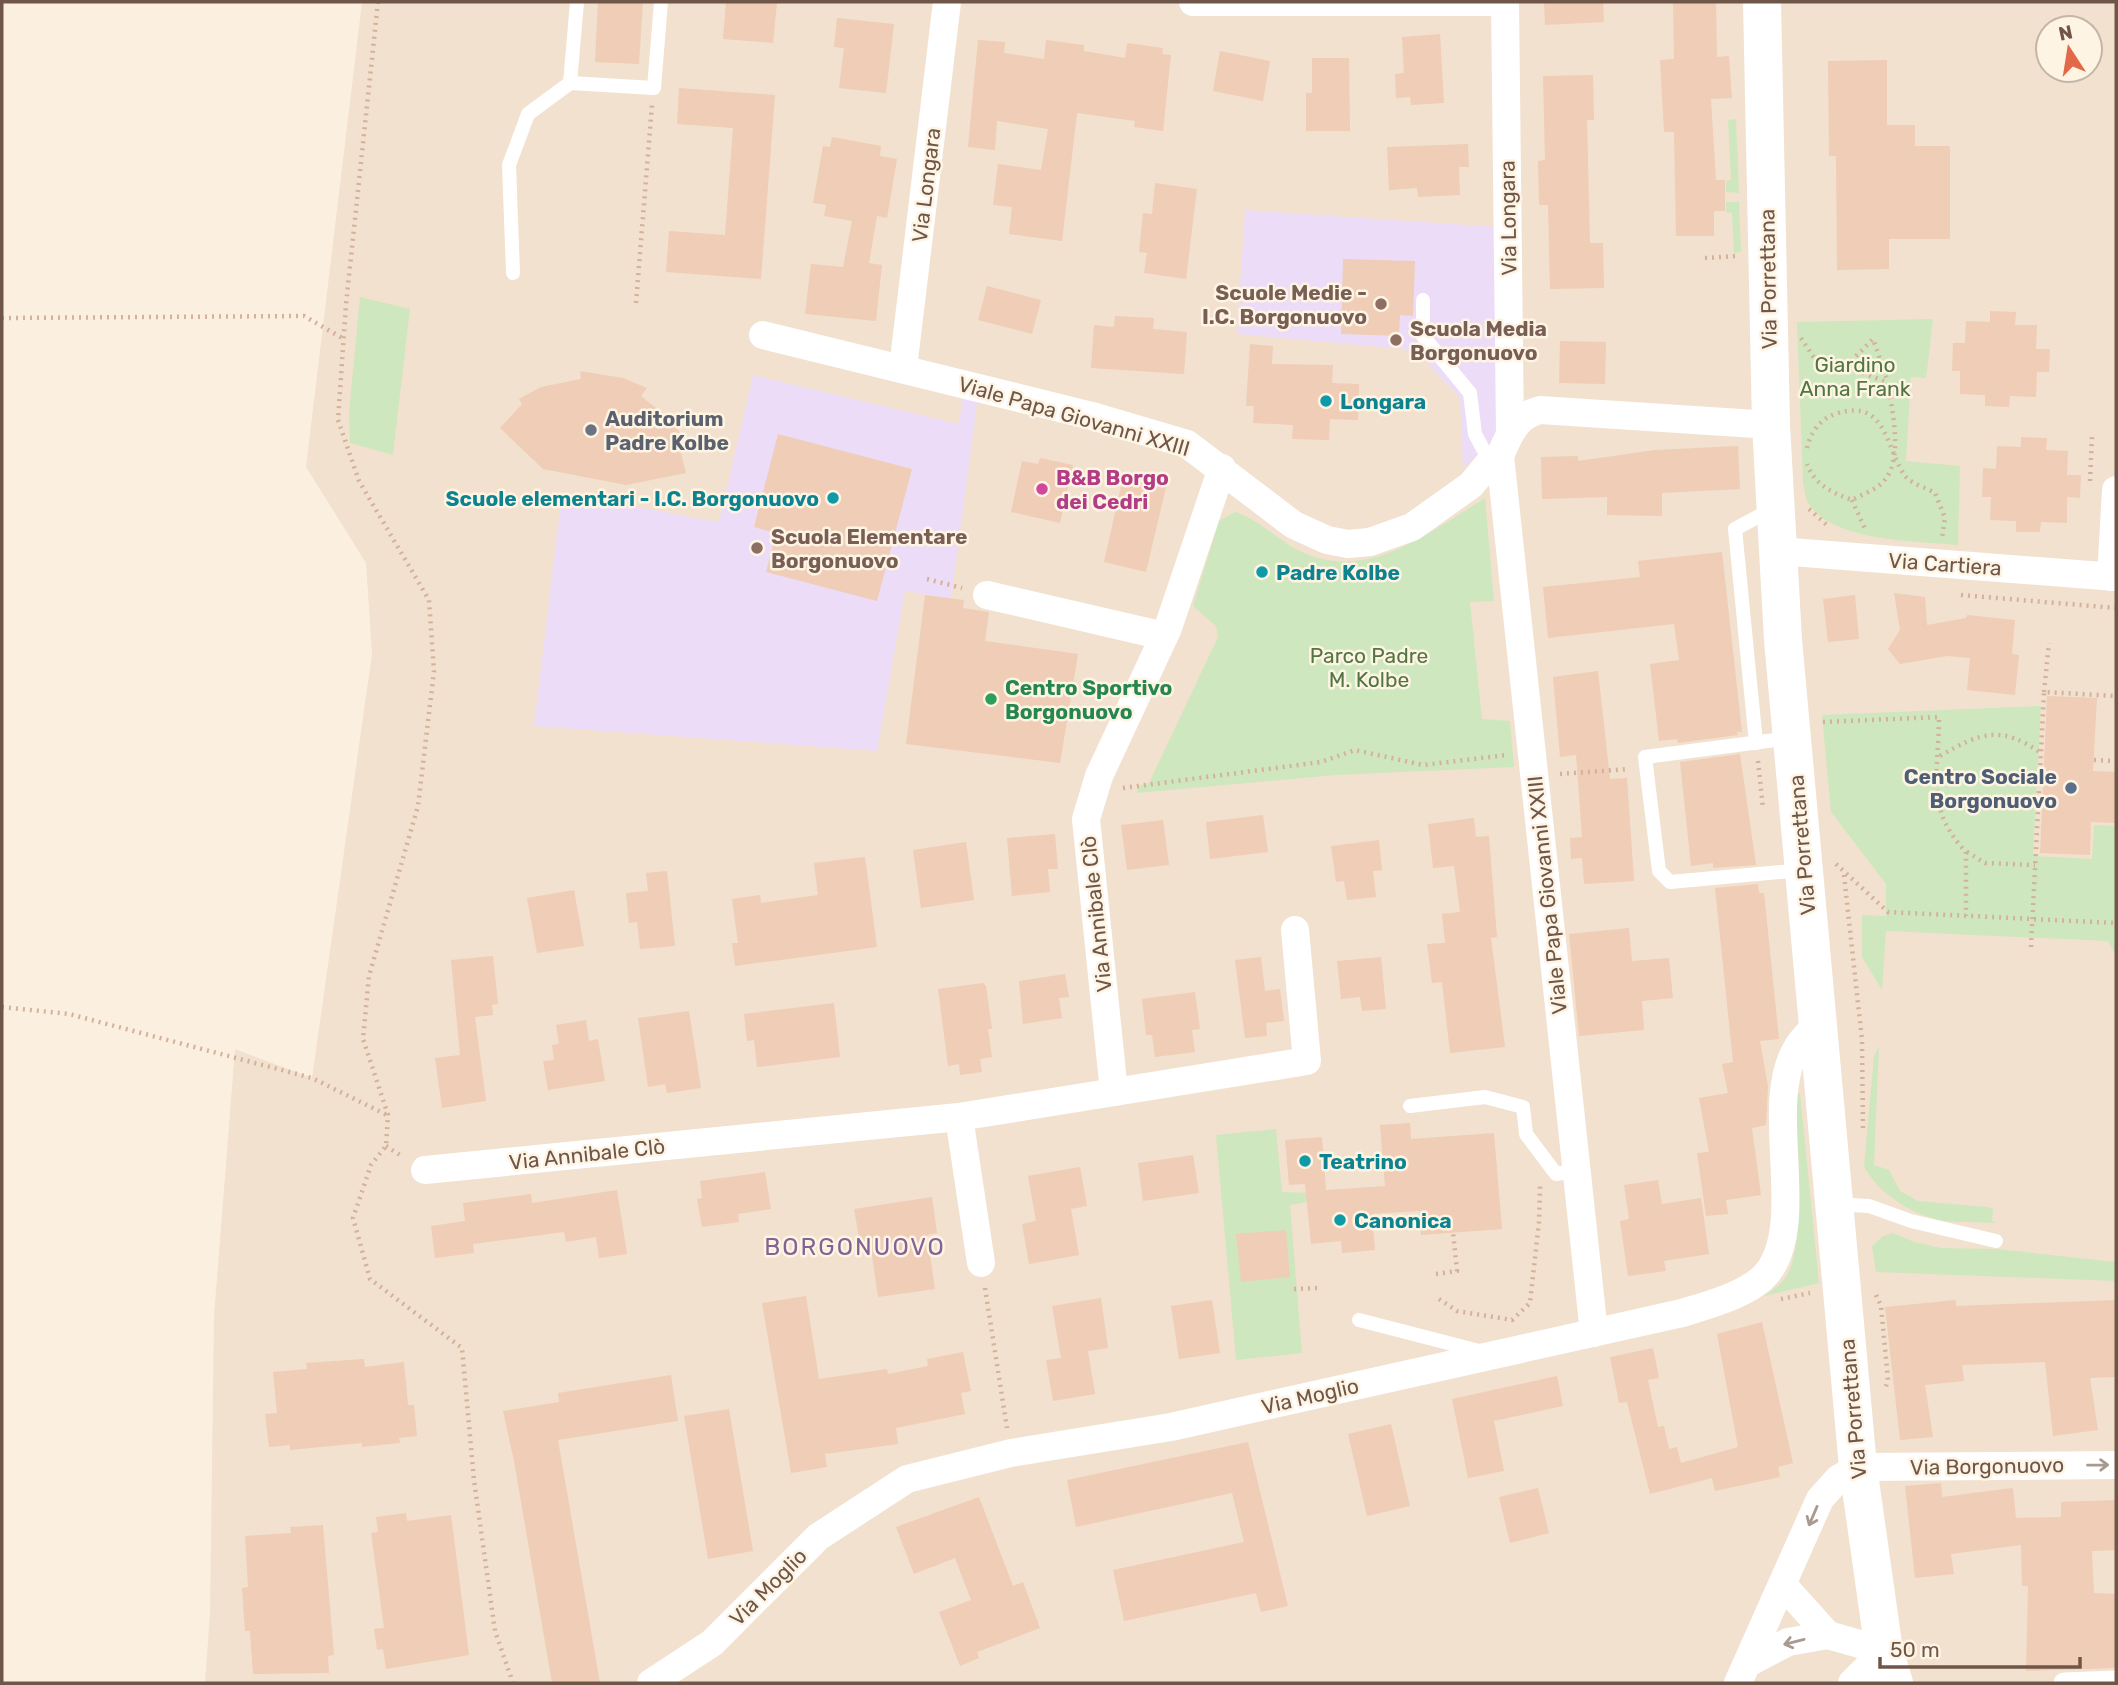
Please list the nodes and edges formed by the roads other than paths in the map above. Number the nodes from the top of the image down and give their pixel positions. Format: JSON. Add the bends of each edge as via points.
{"nodes":[{"id":1,"x":577,"y":2,"type":"edge"},
{"id":2,"x":661,"y":2,"type":"edge"},
{"id":3,"x":947,"y":2,"type":"edge"},
{"id":4,"x":1193,"y":2,"type":"edge"},
{"id":5,"x":1505,"y":2,"type":"edge"},
{"id":6,"x":1762,"y":2,"type":"edge"},
{"id":7,"x":570,"y":83,"type":"junction"},
{"id":8,"x":513,"y":273,"type":"dead end"},
{"id":9,"x":1423,"y":300,"type":"dead end"},
{"id":10,"x":763,"y":335,"type":"dead end"},
{"id":11,"x":903,"y":368,"type":"junction"},
{"id":12,"x":1771,"y":425,"type":"junction"},
{"id":13,"x":1500,"y":451,"type":"junction"},
{"id":14,"x":1222,"y":468,"type":"junction"},
{"id":15,"x":2103,"y":488,"type":"edge"},
{"id":16,"x":1776,"y":507,"type":"junction"},
{"id":17,"x":1778,"y":551,"type":"junction"},
{"id":18,"x":2114,"y":577,"type":"edge"},
{"id":19,"x":986,"y":595,"type":"road end"},
{"id":20,"x":1164,"y":636,"type":"junction"},
{"id":21,"x":1787,"y":734,"type":"junction"},
{"id":22,"x":1816,"y":861,"type":"junction"},
{"id":23,"x":1295,"y":930,"type":"dead end"},
{"id":24,"x":1818,"y":1023,"type":"junction"},
{"id":25,"x":1114,"y":1092,"type":"junction"},
{"id":26,"x":1409,"y":1106,"type":"dead end"},
{"id":27,"x":959,"y":1117,"type":"junction"},
{"id":28,"x":425,"y":1170,"type":"dead end"},
{"id":29,"x":1577,"y":1170,"type":"junction"},
{"id":30,"x":1834,"y":1204,"type":"junction"},
{"id":31,"x":1996,"y":1241,"type":"dead end"},
{"id":32,"x":981,"y":1263,"type":"road end"},
{"id":33,"x":1359,"y":1320,"type":"dead end"},
{"id":34,"x":1594,"y":1333,"type":"junction"},
{"id":35,"x":1494,"y":1355,"type":"junction"},
{"id":36,"x":2116,"y":1465,"type":"edge"},
{"id":37,"x":1858,"y":1467,"type":"junction"},
{"id":38,"x":1783,"y":1585,"type":"junction"},
{"id":39,"x":1828,"y":1635,"type":"junction"},
{"id":40,"x":1889,"y":1667,"type":"edge"},
{"id":41,"x":1743,"y":1673,"type":"edge"},
{"id":42,"x":2116,"y":1681,"type":"edge"},
{"id":43,"x":651,"y":1683,"type":"edge"},
{"id":44,"x":1852,"y":1683,"type":"edge"},
{"id":45,"x":2064,"y":1683,"type":"edge"}],
"edges":[{"from":1,"to":7,"type":"lane"},
{"from":2,"to":7,"type":"lane","via":[[653,88]]},
{"from":3,"to":11,"type":"street","name":"Via Longara"},
{"from":4,"to":5,"type":"street","name":"Via Longara"},
{"from":5,"to":13,"type":"street","name":"Via Longara"},
{"from":6,"to":12,"type":"main road","name":"Via Porrettana"},
{"from":7,"to":8,"type":"lane","via":[[528,114],[509,165]]},
{"from":9,"to":13,"type":"lane","via":[[1423,336],[1470,393],[1475,434]]},
{"from":10,"to":11,"type":"street","name":"Viale Papa Giovanni XXIII"},
{"from":11,"to":14,"type":"street","name":"Viale Papa Giovanni XXIII","via":[[1187,444]]},
{"from":12,"to":13,"type":"street","via":[[1540,410],[1528,413]]},
{"from":12,"to":16,"type":"main road","name":"Via Porrettana"},
{"from":13,"to":14,"type":"street","name":"Viale Papa Giovanni XXIII","via":[[1471,485],[1412,527],[1370,542],[1348,544],[1294,525]]},
{"from":13,"to":29,"type":"street","name":"Viale Papa Giovanni XXIII"},
{"from":14,"to":20,"type":"street","name":"Via Annibale Clò"},
{"from":15,"to":18,"type":"street","name":"Via Cartiera"},
{"from":16,"to":17,"type":"main road","name":"Via Porrettana"},
{"from":16,"to":21,"type":"lane","via":[[1735,529]]},
{"from":17,"to":18,"type":"street","name":"Via Cartiera"},
{"from":17,"to":21,"type":"main road","name":"Via Porrettana"},
{"from":19,"to":20,"type":"street"},
{"from":20,"to":25,"type":"street","name":"Via Annibale Clò","via":[[1086,819]]},
{"from":21,"to":22,"type":"main road","name":"Via Porrettana"},
{"from":21,"to":22,"type":"lane","via":[[1645,757],[1659,871],[1670,882]]},
{"from":22,"to":24,"type":"main road","name":"Via Porrettana"},
{"from":23,"to":25,"type":"street","name":"Via Annibale Clò","via":[[1307,1061]]},
{"from":24,"to":30,"type":"main road","name":"Via Porrettana"},
{"from":24,"to":34,"type":"street","name":"Via Moglio","via":[[1796,1048],[1786,1080],[1784,1243],[1767,1274],[1728,1300]]},
{"from":25,"to":27,"type":"street","name":"Via Annibale Clò"},
{"from":26,"to":29,"type":"lane","via":[[1485,1097],[1523,1107],[1526,1135],[1556,1174]]},
{"from":27,"to":28,"type":"street","name":"Via Annibale Clò"},
{"from":27,"to":32,"type":"street"},
{"from":29,"to":34,"type":"street","name":"Viale Papa Giovanni XXIII"},
{"from":30,"to":31,"type":"lane","via":[[1869,1206]]},
{"from":30,"to":37,"type":"main road","name":"Via Porrettana"},
{"from":33,"to":35,"type":"lane"},
{"from":34,"to":35,"type":"street","name":"Via Moglio"},
{"from":35,"to":43,"type":"street","name":"Via Moglio","via":[[1171,1427],[1011,1453],[907,1479],[818,1537],[712,1643]]},
{"from":37,"to":36,"type":"street","name":"Via Borgonuovo","one_way":true},
{"from":37,"to":38,"type":"street","one_way":true,"via":[[1838,1479],[1820,1499]]},
{"from":37,"to":40,"type":"main road","name":"Via Porrettana"},
{"from":38,"to":39,"type":"street"},
{"from":38,"to":41,"type":"street"},
{"from":39,"to":40,"type":"street"},
{"from":39,"to":41,"type":"street","one_way":true,"via":[[1788,1642]]},
{"from":40,"to":44,"type":"street"},
{"from":42,"to":45,"type":"street"}]}
